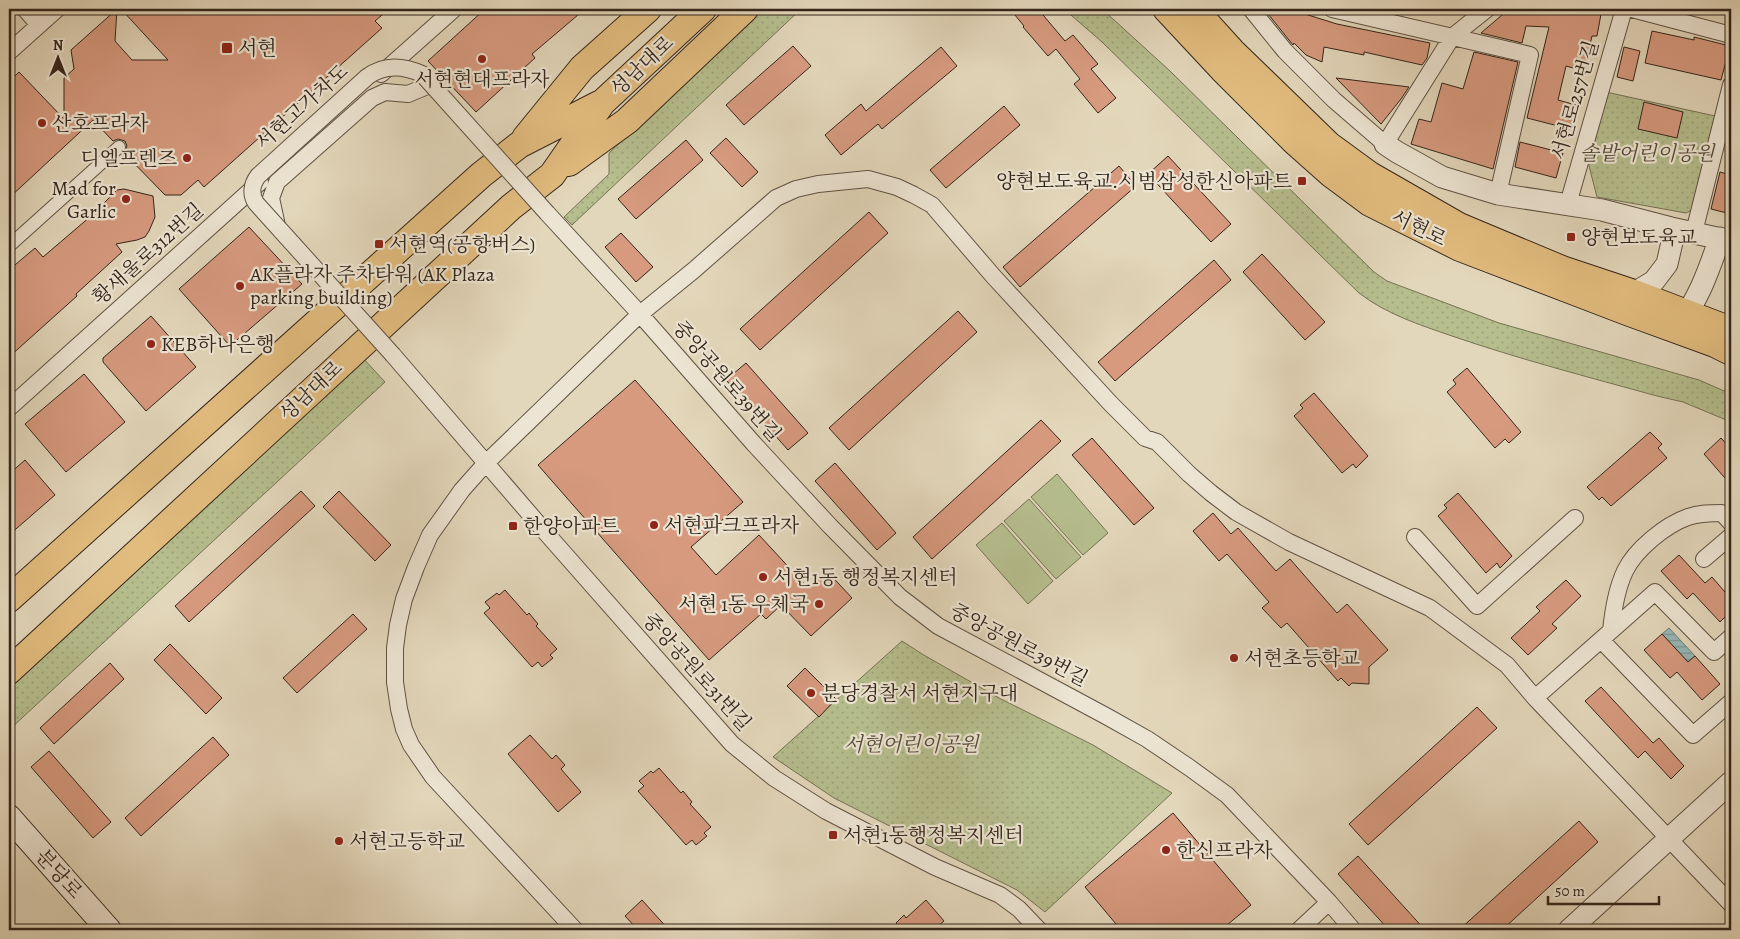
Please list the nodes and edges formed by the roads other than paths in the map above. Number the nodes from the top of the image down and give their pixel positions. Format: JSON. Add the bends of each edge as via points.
{"nodes":[{"id":1,"x":25,"y":9,"type":"edge"},
{"id":2,"x":58,"y":9,"type":"edge"},
{"id":3,"x":454,"y":9,"type":"edge"},
{"id":4,"x":648,"y":9,"type":"edge"},
{"id":5,"x":703,"y":9,"type":"edge"},
{"id":6,"x":745,"y":9,"type":"edge"},
{"id":7,"x":1166,"y":9,"type":"edge"},
{"id":8,"x":1194,"y":9,"type":"edge"},
{"id":9,"x":1251,"y":9,"type":"edge"},
{"id":10,"x":1332,"y":9,"type":"edge"},
{"id":11,"x":1487,"y":9,"type":"edge"},
{"id":12,"x":1624,"y":9,"type":"edge"},
{"id":13,"x":1632,"y":9,"type":"edge"},
{"id":14,"x":39,"y":25,"type":"junction"},
{"id":15,"x":1731,"y":35,"type":"edge"},
{"id":16,"x":1452,"y":38,"type":"junction"},
{"id":17,"x":9,"y":52,"type":"edge"},
{"id":18,"x":432,"y":84,"type":"junction"},
{"id":19,"x":1731,"y":85,"type":"edge"},
{"id":20,"x":602,"y":103,"type":"junction"},
{"id":21,"x":1386,"y":144,"type":"junction"},
{"id":22,"x":519,"y":145,"type":"junction"},
{"id":23,"x":119,"y":147,"type":"dead end"},
{"id":24,"x":552,"y":175,"type":"junction"},
{"id":25,"x":1498,"y":194,"type":"junction"},
{"id":26,"x":1568,"y":204,"type":"junction"},
{"id":27,"x":547,"y":213,"type":"joint"},
{"id":28,"x":277,"y":226,"type":"junction"},
{"id":29,"x":1684,"y":231,"type":"junction"},
{"id":30,"x":1726,"y":240,"type":"edge"},
{"id":31,"x":9,"y":246,"type":"edge"},
{"id":32,"x":1634,"y":293,"type":"junction"},
{"id":33,"x":640,"y":314,"type":"junction"},
{"id":34,"x":1681,"y":321,"type":"junction"},
{"id":35,"x":1731,"y":330,"type":"edge"},
{"id":36,"x":1731,"y":352,"type":"edge"},
{"id":37,"x":393,"y":355,"type":"joint"},
{"id":38,"x":9,"y":408,"type":"edge"},
{"id":39,"x":486,"y":463,"type":"junction"},
{"id":40,"x":1575,"y":518,"type":"dead end"},
{"id":41,"x":1731,"y":523,"type":"edge"},
{"id":42,"x":1731,"y":536,"type":"edge"},
{"id":43,"x":1415,"y":537,"type":"dead end"},
{"id":44,"x":1704,"y":559,"type":"dead end"},
{"id":45,"x":9,"y":599,"type":"edge"},
{"id":46,"x":1606,"y":636,"type":"junction"},
{"id":47,"x":1731,"y":636,"type":"edge"},
{"id":48,"x":9,"y":671,"type":"edge"},
{"id":49,"x":1535,"y":698,"type":"junction"},
{"id":50,"x":1731,"y":702,"type":"edge"},
{"id":51,"x":1731,"y":782,"type":"edge"},
{"id":52,"x":9,"y":817,"type":"edge"},
{"id":53,"x":1668,"y":839,"type":"junction"},
{"id":54,"x":1329,"y":902,"type":"junction"},
{"id":55,"x":1731,"y":904,"type":"edge"},
{"id":56,"x":110,"y":930,"type":"edge"},
{"id":57,"x":575,"y":930,"type":"edge"},
{"id":58,"x":1039,"y":930,"type":"edge"},
{"id":59,"x":1299,"y":930,"type":"edge"},
{"id":60,"x":1352,"y":930,"type":"edge"},
{"id":61,"x":1569,"y":930,"type":"edge"}],
"edges":[{"from":1,"to":14,"type":"street"},
{"from":2,"to":14,"type":"street"},
{"from":3,"to":38,"type":"street","name":"황새울로312번길"},
{"from":4,"to":22,"type":"main road","via":[[582,68]]},
{"from":5,"to":20,"type":"main road","name":"성남대로"},
{"from":6,"to":24,"type":"main road","via":[[627,121]]},
{"from":7,"to":34,"type":"main road","name":"서현로","via":[[1295,142],[1370,204],[1460,248]]},
{"from":8,"to":32,"type":"main road","name":"서현로","via":[[1232,51],[1329,145],[1370,175],[1459,226],[1562,269]]},
{"from":9,"to":21,"type":"street","via":[[1285,51],[1334,100]]},
{"from":10,"to":16,"type":"street"},
{"from":11,"to":16,"type":"street"},
{"from":12,"to":26,"type":"street","name":"서현로257번길"},
{"from":13,"to":15,"type":"street"},
{"from":14,"to":17,"type":"street"},
{"from":16,"to":21,"type":"street"},
{"from":16,"to":25,"type":"street","via":[[1530,55]]},
{"from":18,"to":27,"type":"street","name":"서현고가차도","bridge":true},
{"from":18,"to":28,"type":"street","via":[[408,94],[385,92],[372,98],[278,182],[270,198]]},
{"from":18,"to":28,"type":"street","name":"서현고가차도","bridge":true,"via":[[411,69],[389,68],[372,72],[258,176],[252,185],[254,199]]},
{"from":19,"to":29,"type":"street"},
{"from":20,"to":22,"type":"main road","name":"성남대로"},
{"from":20,"to":24,"type":"main road","name":"성남대로"},
{"from":21,"to":25,"type":"street","via":[[1442,177]]},
{"from":22,"to":45,"type":"main road","name":"성남대로","via":[[437,214]]},
{"from":23,"to":31,"type":"street"},
{"from":24,"to":48,"type":"main road","name":"성남대로","via":[[511,207]]},
{"from":25,"to":26,"type":"street"},
{"from":26,"to":29,"type":"street"},
{"from":27,"to":33,"type":"street","name":"중앙공원로39번길"},
{"from":28,"to":37,"type":"street","name":"서현고가차도","bridge":true},
{"from":29,"to":30,"type":"street"},
{"from":29,"to":32,"type":"street","via":[[1654,281]]},
{"from":30,"to":34,"type":"street"},
{"from":32,"to":34,"type":"main road","name":"서현로"},
{"from":33,"to":39,"type":"street"},
{"from":33,"to":49,"type":"street","via":[[776,198],[796,189],[842,181],[868,179],[897,187],[932,206],[1144,438],[1157,442],[1211,493],[1236,512],[1283,539],[1430,608],[1507,665]]},
{"from":33,"to":54,"type":"street","name":"중앙공원로39번길","via":[[823,520],[900,597],[938,626],[1147,739],[1190,768],[1227,796]]},
{"from":34,"to":35,"type":"main road","name":"서현로"},
{"from":34,"to":36,"type":"main road","name":"서현로"},
{"from":37,"to":39,"type":"street","name":"중앙공원로31번길"},
{"from":39,"to":57,"type":"street","via":[[430,535],[404,600],[395,648],[399,709],[411,745],[433,777]]},
{"from":39,"to":58,"type":"street","name":"중앙공원로31번길","via":[[732,744],[774,778],[826,811],[935,867],[1000,895]]},
{"from":40,"to":43,"type":"street","via":[[1477,606]]},
{"from":41,"to":46,"type":"street","via":[[1722,513],[1698,514],[1666,528],[1650,541],[1625,571]]},
{"from":42,"to":44,"type":"street"},
{"from":46,"to":47,"type":"street","via":[[1655,592],[1714,652]]},
{"from":46,"to":49,"type":"street"},
{"from":46,"to":50,"type":"street","via":[[1693,735]]},
{"from":49,"to":53,"type":"street"},
{"from":51,"to":53,"type":"street"},
{"from":52,"to":56,"type":"main road","name":"분당로"},
{"from":53,"to":55,"type":"street"},
{"from":53,"to":61,"type":"street"},
{"from":54,"to":59,"type":"street"},
{"from":54,"to":60,"type":"street","name":"중앙공원로39번길"}]}
